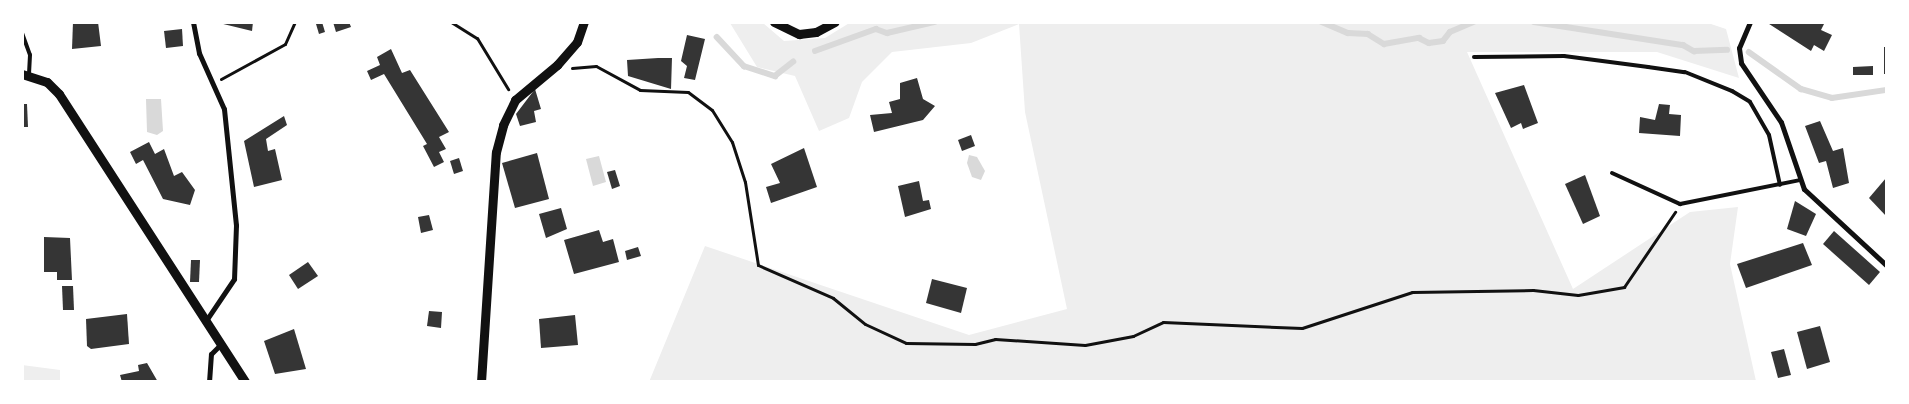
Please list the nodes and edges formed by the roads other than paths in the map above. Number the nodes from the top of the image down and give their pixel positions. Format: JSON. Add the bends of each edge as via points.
{"nodes":[{"id":1,"x":193,"y":22,"type":"edge"},
{"id":2,"x":584,"y":22,"type":"edge"},
{"id":3,"x":774,"y":22,"type":"edge"},
{"id":4,"x":836,"y":22,"type":"edge"},
{"id":5,"x":1750,"y":22,"type":"edge"},
{"id":6,"x":22,"y":33,"type":"edge"},
{"id":7,"x":1474,"y":57,"type":"dead end"},
{"id":8,"x":26,"y":74,"type":"edge"},
{"id":9,"x":1612,"y":173,"type":"dead end"},
{"id":10,"x":1800,"y":180,"type":"junction"},
{"id":11,"x":1780,"y":185,"type":"junction"},
{"id":12,"x":1886,"y":265,"type":"edge"},
{"id":13,"x":204,"y":323,"type":"junction"},
{"id":14,"x":220,"y":344,"type":"junction"},
{"id":15,"x":209,"y":382,"type":"edge"},
{"id":16,"x":245,"y":382,"type":"edge"},
{"id":17,"x":481,"y":382,"type":"edge"}],
"edges":[{"from":1,"to":13,"type":"street","via":[[212,84],[224,109],[236,225],[234,279]]},
{"from":2,"to":17,"type":"street","via":[[577,42],[557,65],[515,100],[496,152]]},
{"from":3,"to":4,"type":"street","via":[[798,34],[816,32]]},
{"from":5,"to":10,"type":"street","via":[[1739,48],[1741,63],[1780,122]]},
{"from":6,"to":8,"type":"lane","via":[[30,55]]},
{"from":7,"to":11,"type":"lane","via":[[1564,56],[1638,65],[1685,72],[1732,91],[1750,102],[1769,135]]},
{"from":8,"to":13,"type":"street","via":[[59,94]]},
{"from":9,"to":11,"type":"lane","via":[[1680,204]]},
{"from":10,"to":11,"type":"lane"},
{"from":10,"to":12,"type":"street","via":[[1836,223]]},
{"from":13,"to":14,"type":"street"},
{"from":14,"to":15,"type":"street","via":[[211,354]]},
{"from":14,"to":16,"type":"street"}]}
